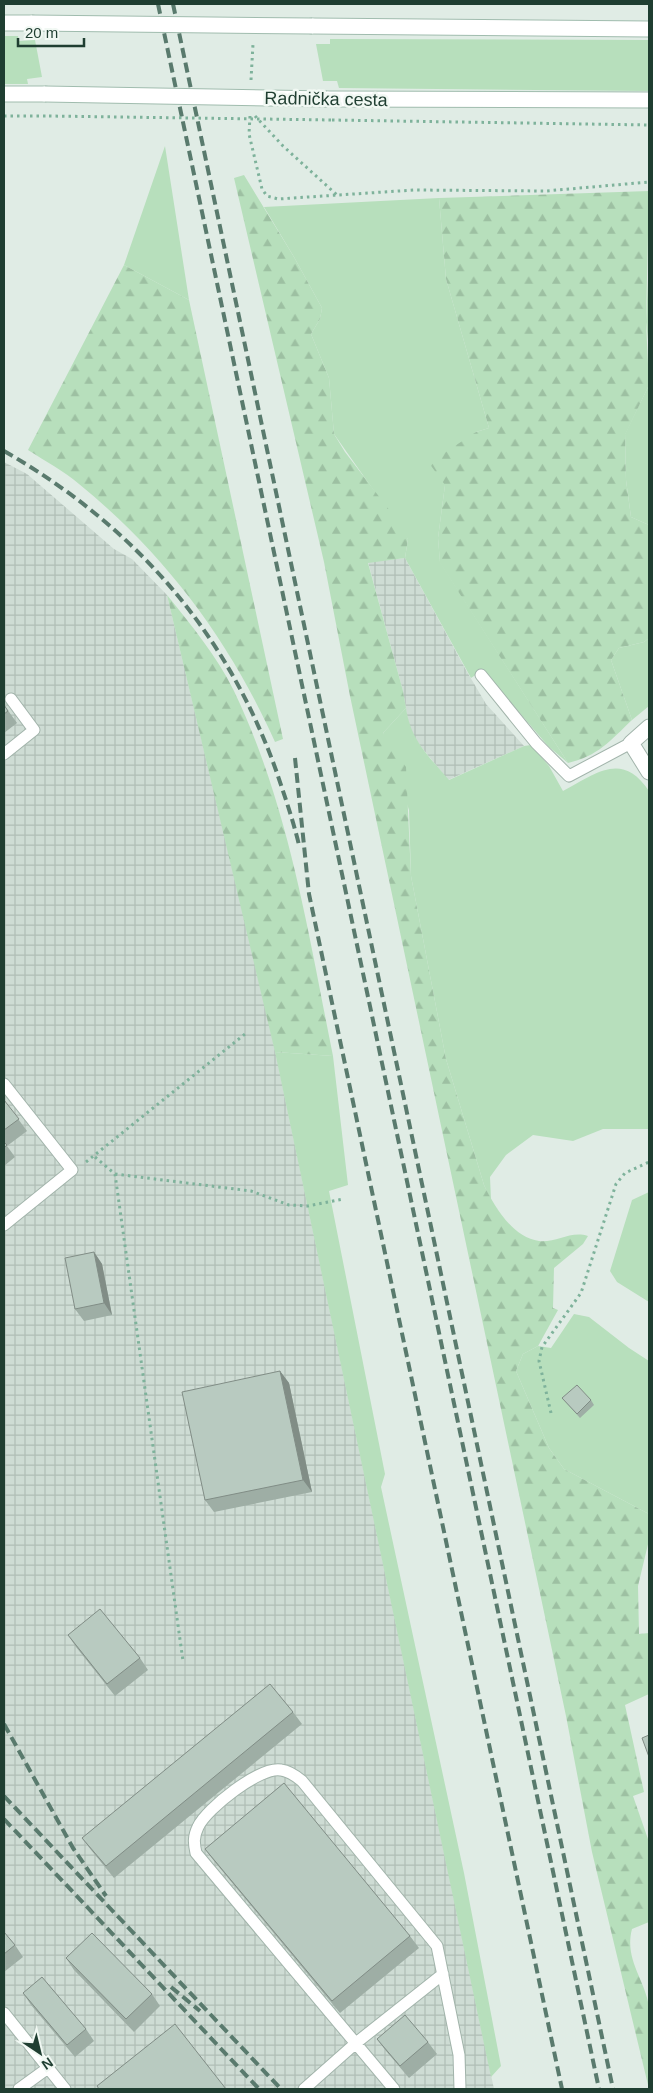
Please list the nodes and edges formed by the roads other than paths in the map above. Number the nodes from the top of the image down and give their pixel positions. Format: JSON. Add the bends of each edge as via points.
{"nodes":[{"id":1,"x":4,"y":23,"type":"edge"},
{"id":2,"x":649,"y":29,"type":"edge"},
{"id":3,"x":4,"y":94,"type":"edge"},
{"id":4,"x":649,"y":100,"type":"edge"},
{"id":5,"x":481,"y":674,"type":"dead end"},
{"id":6,"x":11,"y":700,"type":"dead end"},
{"id":7,"x":649,"y":727,"type":"edge"},
{"id":8,"x":631,"y":743,"type":"junction"},
{"id":9,"x":4,"y":754,"type":"edge"},
{"id":10,"x":649,"y":772,"type":"edge"},
{"id":11,"x":4,"y":1084,"type":"edge"},
{"id":12,"x":4,"y":1225,"type":"edge"},
{"id":13,"x":443,"y":1974,"type":"junction"},
{"id":14,"x":4,"y":2013,"type":"edge"},
{"id":15,"x":356,"y":2043,"type":"junction"},
{"id":16,"x":48,"y":2068,"type":"junction"},
{"id":17,"x":19,"y":2089,"type":"edge"},
{"id":18,"x":65,"y":2089,"type":"edge"},
{"id":19,"x":304,"y":2089,"type":"edge"},
{"id":20,"x":394,"y":2089,"type":"edge"},
{"id":21,"x":460,"y":2089,"type":"edge"}],
"edges":[{"from":1,"to":2,"type":"main road","bridge":true},
{"from":3,"to":4,"type":"main road","name":"Radnička cesta","bridge":true},
{"from":5,"to":8,"type":"lane","via":[[536,743],[569,776]]},
{"from":6,"to":9,"type":"lane","via":[[34,730]]},
{"from":7,"to":8,"type":"main road"},
{"from":8,"to":10,"type":"main road"},
{"from":11,"to":12,"type":"lane","via":[[72,1170]]},
{"from":13,"to":15,"type":"lane"},
{"from":13,"to":15,"type":"lane","via":[[437,1946],[302,1780],[281,1770],[271,1770],[257,1774],[244,1784],[198,1826],[193,1841],[196,1853]]},
{"from":13,"to":21,"type":"lane","via":[[459,2055]]},
{"from":14,"to":16,"type":"lane"},
{"from":15,"to":19,"type":"lane"},
{"from":15,"to":20,"type":"lane"},
{"from":16,"to":17,"type":"lane"},
{"from":16,"to":18,"type":"lane"}]}
